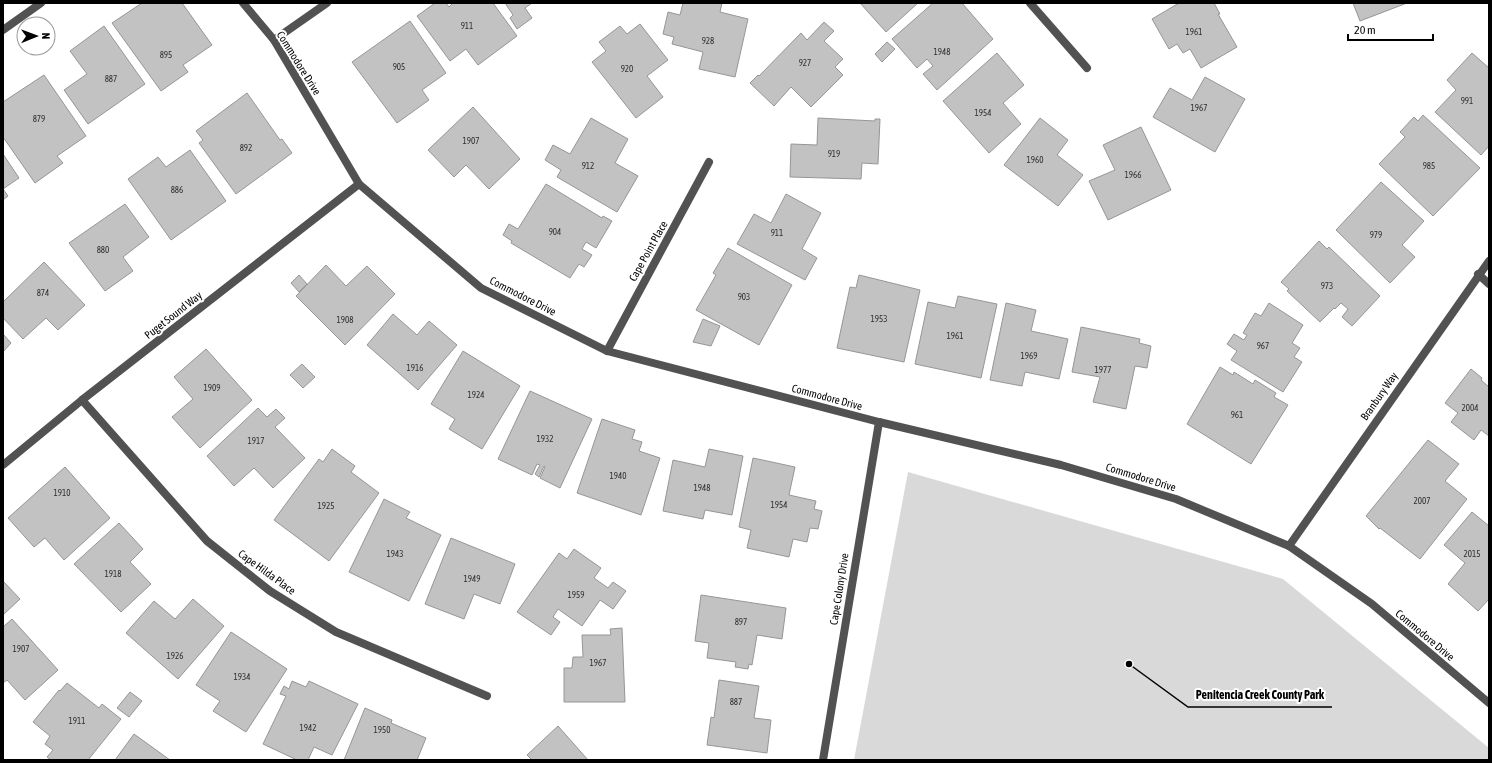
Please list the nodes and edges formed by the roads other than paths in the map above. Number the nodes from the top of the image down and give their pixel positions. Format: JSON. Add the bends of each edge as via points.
{"nodes":[{"id":1,"x":41,"y":3,"type":"edge"},
{"id":2,"x":243,"y":3,"type":"edge"},
{"id":3,"x":327,"y":3,"type":"edge"},
{"id":4,"x":1030,"y":3,"type":"edge"},
{"id":5,"x":3,"y":30,"type":"edge"},
{"id":6,"x":274,"y":40,"type":"junction"},
{"id":7,"x":1087,"y":68,"type":"dead end"},
{"id":8,"x":710,"y":162,"type":"dead end"},
{"id":9,"x":359,"y":184,"type":"junction"},
{"id":10,"x":1489,"y":261,"type":"edge"},
{"id":11,"x":1478,"y":274,"type":"junction"},
{"id":12,"x":1489,"y":284,"type":"edge"},
{"id":13,"x":607,"y":351,"type":"junction"},
{"id":14,"x":82,"y":400,"type":"junction"},
{"id":15,"x":879,"y":422,"type":"junction"},
{"id":16,"x":3,"y":465,"type":"edge"},
{"id":17,"x":1289,"y":546,"type":"junction"},
{"id":18,"x":487,"y":696,"type":"dead end"},
{"id":19,"x":1489,"y":703,"type":"edge"},
{"id":20,"x":823,"y":760,"type":"edge"}],
"edges":[{"from":1,"to":5,"type":"street"},
{"from":2,"to":6,"type":"street","name":"Commodore Drive"},
{"from":3,"to":6,"type":"street"},
{"from":4,"to":7,"type":"street"},
{"from":6,"to":9,"type":"street","name":"Commodore Drive"},
{"from":8,"to":13,"type":"street","name":"Cape Point Place"},
{"from":9,"to":13,"type":"street","name":"Commodore Drive","via":[[481,288]]},
{"from":9,"to":14,"type":"street","name":"Puget Sound Way"},
{"from":10,"to":11,"type":"street","name":"Branbury Way"},
{"from":11,"to":12,"type":"street"},
{"from":11,"to":17,"type":"street","name":"Branbury Way"},
{"from":13,"to":15,"type":"street","name":"Commodore Drive"},
{"from":14,"to":16,"type":"street","name":"Puget Sound Way"},
{"from":14,"to":18,"type":"street","name":"Cape Hilda Place","via":[[207,541],[270,590],[336,632]]},
{"from":15,"to":17,"type":"street","name":"Commodore Drive","via":[[1069,467],[1176,499]]},
{"from":15,"to":20,"type":"street","name":"Cape Colony Drive"},
{"from":17,"to":19,"type":"street","name":"Commodore Drive","via":[[1372,604]]}]}
